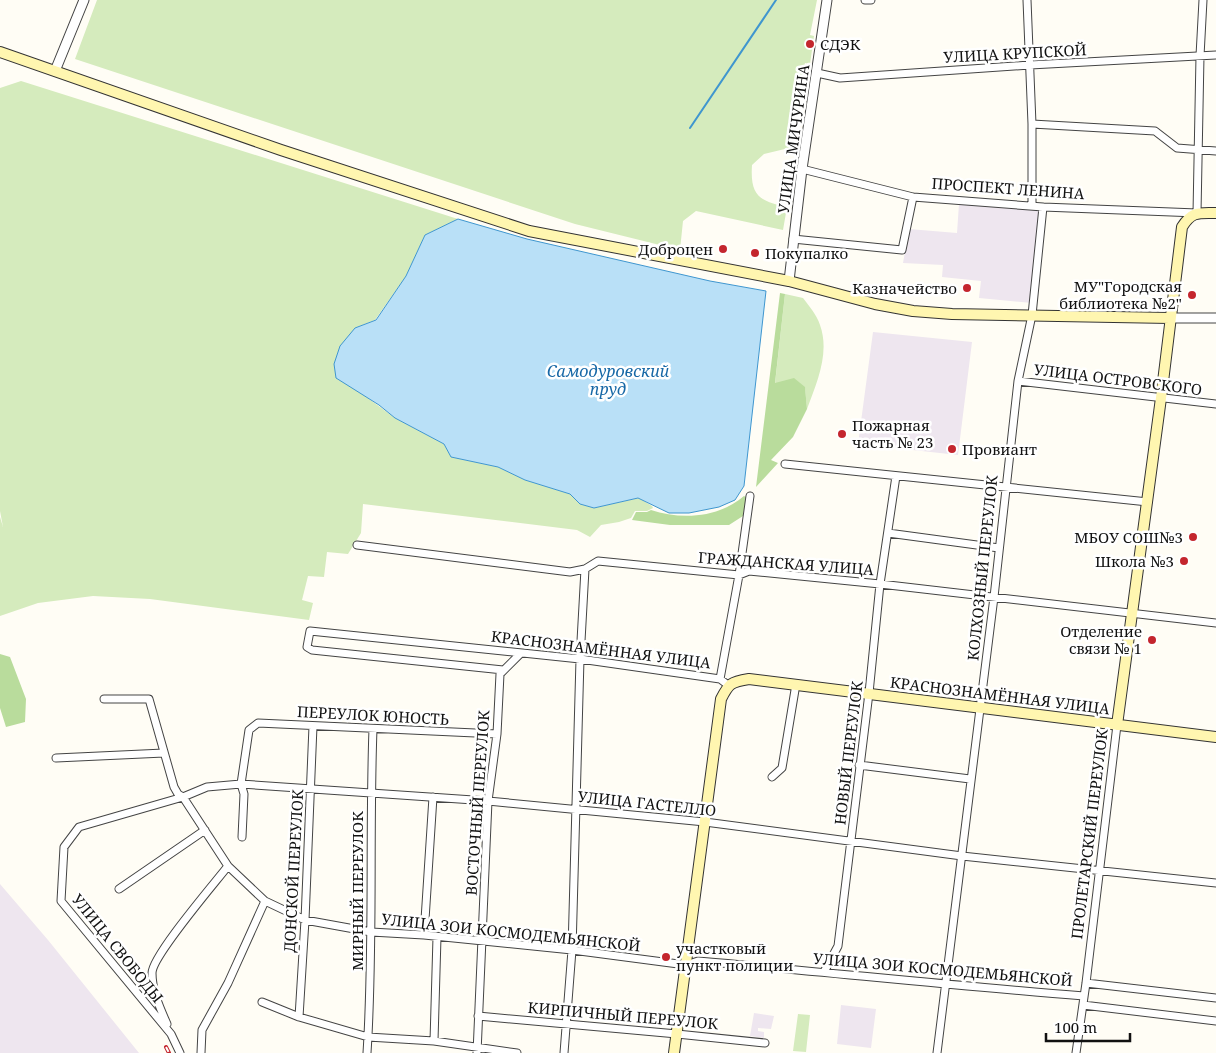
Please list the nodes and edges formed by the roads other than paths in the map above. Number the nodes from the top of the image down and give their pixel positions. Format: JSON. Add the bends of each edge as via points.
{"nodes":[{"id":1,"x":84,"y":0,"type":"edge"},
{"id":2,"x":827,"y":0,"type":"edge"},
{"id":3,"x":865,"y":0,"type":"edge"},
{"id":4,"x":871,"y":0,"type":"edge"},
{"id":5,"x":1027,"y":0,"type":"edge"},
{"id":6,"x":1203,"y":0,"type":"edge"},
{"id":7,"x":0,"y":52,"type":"edge"},
{"id":8,"x":1216,"y":55,"type":"edge"},
{"id":9,"x":1200,"y":56,"type":"junction"},
{"id":10,"x":1030,"y":65,"type":"junction"},
{"id":11,"x":55,"y":72,"type":"junction"},
{"id":12,"x":817,"y":74,"type":"junction"},
{"id":13,"x":1032,"y":124,"type":"junction"},
{"id":14,"x":1198,"y":149,"type":"junction"},
{"id":15,"x":1216,"y":151,"type":"edge"},
{"id":16,"x":802,"y":169,"type":"junction"},
{"id":17,"x":913,"y":197,"type":"junction"},
{"id":18,"x":1032,"y":206,"type":"junction"},
{"id":19,"x":1043,"y":207,"type":"junction"},
{"id":20,"x":1197,"y":213,"type":"junction"},
{"id":21,"x":1216,"y":213,"type":"edge"},
{"id":22,"x":793,"y":239,"type":"junction"},
{"id":23,"x":789,"y":281,"type":"junction"},
{"id":24,"x":1032,"y":316,"type":"junction"},
{"id":25,"x":1170,"y":318,"type":"junction"},
{"id":26,"x":1216,"y":318,"type":"edge"},
{"id":27,"x":1018,"y":381,"type":"junction"},
{"id":28,"x":1161,"y":398,"type":"junction"},
{"id":29,"x":1216,"y":404,"type":"edge"},
{"id":30,"x":785,"y":464,"type":"dead end"},
{"id":31,"x":896,"y":476,"type":"junction"},
{"id":32,"x":1005,"y":488,"type":"junction"},
{"id":33,"x":750,"y":496,"type":"dead end"},
{"id":34,"x":1148,"y":502,"type":"junction"},
{"id":35,"x":888,"y":533,"type":"junction"},
{"id":36,"x":357,"y":545,"type":"dead end"},
{"id":37,"x":999,"y":548,"type":"junction"},
{"id":38,"x":585,"y":569,"type":"junction"},
{"id":39,"x":739,"y":575,"type":"junction"},
{"id":40,"x":880,"y":584,"type":"junction"},
{"id":41,"x":994,"y":597,"type":"junction"},
{"id":42,"x":1132,"y":614,"type":"junction"},
{"id":43,"x":1216,"y":624,"type":"edge"},
{"id":44,"x":520,"y":654,"type":"junction"},
{"id":45,"x":580,"y":659,"type":"junction"},
{"id":46,"x":503,"y":670,"type":"junction"},
{"id":47,"x":724,"y":682,"type":"junction"},
{"id":48,"x":796,"y":684,"type":"junction"},
{"id":49,"x":870,"y":693,"type":"junction"},
{"id":50,"x":104,"y":700,"type":"dead end"},
{"id":51,"x":980,"y":708,"type":"junction"},
{"id":52,"x":1117,"y":724,"type":"junction"},
{"id":53,"x":313,"y":726,"type":"junction"},
{"id":54,"x":373,"y":729,"type":"junction"},
{"id":55,"x":497,"y":734,"type":"junction"},
{"id":56,"x":1216,"y":737,"type":"edge"},
{"id":57,"x":164,"y":753,"type":"junction"},
{"id":58,"x":56,"y":758,"type":"dead end"},
{"id":59,"x":859,"y":765,"type":"junction"},
{"id":60,"x":772,"y":777,"type":"dead end"},
{"id":61,"x":970,"y":779,"type":"junction"},
{"id":62,"x":241,"y":784,"type":"junction"},
{"id":63,"x":310,"y":788,"type":"junction"},
{"id":64,"x":371,"y":792,"type":"junction"},
{"id":65,"x":183,"y":797,"type":"junction"},
{"id":66,"x":433,"y":797,"type":"junction"},
{"id":67,"x":488,"y":801,"type":"junction"},
{"id":68,"x":575,"y":810,"type":"junction"},
{"id":69,"x":704,"y":822,"type":"junction"},
{"id":70,"x":79,"y":827,"type":"joint"},
{"id":71,"x":205,"y":830,"type":"junction"},
{"id":72,"x":242,"y":838,"type":"dead end"},
{"id":73,"x":851,"y":842,"type":"junction"},
{"id":74,"x":962,"y":856,"type":"junction"},
{"id":75,"x":228,"y":866,"type":"junction"},
{"id":76,"x":1100,"y":871,"type":"junction"},
{"id":77,"x":1216,"y":883,"type":"edge"},
{"id":78,"x":119,"y":890,"type":"dead end"},
{"id":79,"x":265,"y":901,"type":"junction"},
{"id":80,"x":305,"y":920,"type":"junction"},
{"id":81,"x":371,"y":932,"type":"junction"},
{"id":82,"x":424,"y":935,"type":"junction"},
{"id":83,"x":437,"y":937,"type":"junction"},
{"id":84,"x":481,"y":941,"type":"junction"},
{"id":85,"x":572,"y":950,"type":"junction"},
{"id":86,"x":686,"y":965,"type":"junction"},
{"id":87,"x":824,"y":972,"type":"junction"},
{"id":88,"x":1086,"y":983,"type":"junction"},
{"id":89,"x":944,"y":985,"type":"junction"},
{"id":90,"x":1084,"y":996,"type":"junction"},
{"id":91,"x":1216,"y":998,"type":"edge"},
{"id":92,"x":262,"y":1002,"type":"dead end"},
{"id":93,"x":1083,"y":1005,"type":"junction"},
{"id":94,"x":478,"y":1016,"type":"junction"},
{"id":95,"x":299,"y":1017,"type":"junction"},
{"id":96,"x":1216,"y":1021,"type":"edge"},
{"id":97,"x":566,"y":1023,"type":"junction"},
{"id":98,"x":171,"y":1034,"type":"junction"},
{"id":99,"x":677,"y":1034,"type":"junction"},
{"id":100,"x":368,"y":1037,"type":"junction"},
{"id":101,"x":434,"y":1041,"type":"junction"},
{"id":102,"x":765,"y":1043,"type":"dead end"},
{"id":103,"x":477,"y":1050,"type":"edge"},
{"id":104,"x":180,"y":1053,"type":"edge"},
{"id":105,"x":201,"y":1053,"type":"edge"},
{"id":106,"x":367,"y":1053,"type":"edge"},
{"id":107,"x":517,"y":1053,"type":"edge"},
{"id":108,"x":564,"y":1053,"type":"edge"},
{"id":109,"x":674,"y":1053,"type":"edge"},
{"id":110,"x":937,"y":1053,"type":"edge"},
{"id":111,"x":1076,"y":1053,"type":"edge"}],
"edges":[{"from":1,"to":11,"type":"street"},
{"from":2,"to":12,"type":"street","name":"УЛИЦА МИЧУРИНА"},
{"from":3,"to":4,"type":"street"},
{"from":5,"to":10,"type":"street"},
{"from":6,"to":9,"type":"street"},
{"from":7,"to":11,"type":"main road"},
{"from":8,"to":9,"type":"street","name":"УЛИЦА КРУПСКОЙ"},
{"from":9,"to":10,"type":"street","name":"УЛИЦА КРУПСКОЙ"},
{"from":9,"to":14,"type":"street"},
{"from":10,"to":12,"type":"street","name":"УЛИЦА КРУПСКОЙ","via":[[840,78]]},
{"from":10,"to":13,"type":"street"},
{"from":11,"to":23,"type":"main road","via":[[529,231]]},
{"from":12,"to":16,"type":"street","name":"УЛИЦА МИЧУРИНА"},
{"from":13,"to":14,"type":"street","via":[[1155,131],[1177,148]]},
{"from":13,"to":18,"type":"street"},
{"from":14,"to":15,"type":"street"},
{"from":14,"to":20,"type":"street"},
{"from":16,"to":17,"type":"street","name":"ПРОСПЕКТ ЛЕНИНА"},
{"from":16,"to":22,"type":"street","name":"УЛИЦА МИЧУРИНА"},
{"from":17,"to":18,"type":"street","name":"ПРОСПЕКТ ЛЕНИНА"},
{"from":17,"to":22,"type":"street","via":[[902,250]]},
{"from":18,"to":19,"type":"street","name":"ПРОСПЕКТ ЛЕНИНА"},
{"from":19,"to":20,"type":"street","name":"ПРОСПЕКТ ЛЕНИНА"},
{"from":19,"to":24,"type":"street","name":"КОЛХОЗНЫЙ ПЕРЕУЛОК"},
{"from":20,"to":21,"type":"main road","name":"ПРОСПЕКТ ЛЕНИНА"},
{"from":20,"to":25,"type":"main road","name":"ПРОЛЕТАРСКИЙ ПЕРЕУЛОК","via":[[1182,227]]},
{"from":22,"to":23,"type":"street","name":"УЛИЦА МИЧУРИНА"},
{"from":23,"to":24,"type":"main road","via":[[913,311]]},
{"from":24,"to":25,"type":"main road"},
{"from":24,"to":27,"type":"street","name":"КОЛХОЗНЫЙ ПЕРЕУЛОК"},
{"from":25,"to":26,"type":"street"},
{"from":25,"to":28,"type":"main road","name":"ПРОЛЕТАРСКИЙ ПЕРЕУЛОК"},
{"from":27,"to":28,"type":"street","name":"УЛИЦА ОСТРОВСКОГО"},
{"from":27,"to":32,"type":"street","name":"КОЛХОЗНЫЙ ПЕРЕУЛОК"},
{"from":28,"to":29,"type":"street","name":"УЛИЦА ОСТРОВСКОГО"},
{"from":28,"to":34,"type":"main road","name":"ПРОЛЕТАРСКИЙ ПЕРЕУЛОК"},
{"from":30,"to":31,"type":"street"},
{"from":31,"to":32,"type":"street"},
{"from":31,"to":35,"type":"street","name":"НОВЫЙ ПЕРЕУЛОК"},
{"from":32,"to":34,"type":"street"},
{"from":32,"to":37,"type":"street","name":"КОЛХОЗНЫЙ ПЕРЕУЛОК"},
{"from":33,"to":39,"type":"street"},
{"from":34,"to":42,"type":"main road","name":"ПРОЛЕТАРСКИЙ ПЕРЕУЛОК"},
{"from":35,"to":37,"type":"street"},
{"from":35,"to":40,"type":"street","name":"НОВЫЙ ПЕРЕУЛОК"},
{"from":36,"to":38,"type":"street","name":"ГРАЖДАНСКАЯ УЛИЦА","via":[[570,572]]},
{"from":37,"to":41,"type":"street","name":"КОЛХОЗНЫЙ ПЕРЕУЛОК"},
{"from":38,"to":39,"type":"street","name":"ГРАЖДАНСКАЯ УЛИЦА","via":[[598,561]]},
{"from":38,"to":45,"type":"street"},
{"from":39,"to":40,"type":"street","name":"ГРАЖДАНСКАЯ УЛИЦА","via":[[749,571]]},
{"from":39,"to":47,"type":"street"},
{"from":40,"to":41,"type":"street","name":"ГРАЖДАНСКАЯ УЛИЦА"},
{"from":40,"to":49,"type":"street","name":"НОВЫЙ ПЕРЕУЛОК"},
{"from":41,"to":42,"type":"street","name":"ГРАЖДАНСКАЯ УЛИЦА"},
{"from":41,"to":51,"type":"street","name":"КОЛХОЗНЫЙ ПЕРЕУЛОК"},
{"from":42,"to":43,"type":"street","name":"ГРАЖДАНСКАЯ УЛИЦА"},
{"from":42,"to":52,"type":"main road","name":"ПРОЛЕТАРСКИЙ ПЕРЕУЛОК"},
{"from":44,"to":45,"type":"street","name":"КРАСНОЗНАМЁННАЯ УЛИЦА"},
{"from":44,"to":46,"type":"street"},
{"from":44,"to":46,"type":"street","name":"КРАСНОЗНАМЁННАЯ УЛИЦА","via":[[310,631],[307,643],[312,650]]},
{"from":45,"to":47,"type":"street","name":"КРАСНОЗНАМЁННАЯ УЛИЦА"},
{"from":45,"to":68,"type":"street"},
{"from":46,"to":55,"type":"street","name":"ВОСТОЧНЫЙ ПЕРЕУЛОК","via":[[500,674]]},
{"from":47,"to":48,"type":"main road","name":"КРАСНОЗНАМЁННАЯ УЛИЦА","via":[[749,679]]},
{"from":47,"to":69,"type":"main road"},
{"from":48,"to":49,"type":"main road","name":"КРАСНОЗНАМЁННАЯ УЛИЦА"},
{"from":48,"to":60,"type":"street","via":[[782,768]]},
{"from":49,"to":51,"type":"main road","name":"КРАСНОЗНАМЁННАЯ УЛИЦА"},
{"from":49,"to":59,"type":"street","name":"НОВЫЙ ПЕРЕУЛОК"},
{"from":50,"to":57,"type":"street","name":"УЛИЦА ЗОИ КОСМОДЕМЬЯНСКОЙ","via":[[149,699]]},
{"from":51,"to":52,"type":"main road","name":"КРАСНОЗНАМЁННАЯ УЛИЦА"},
{"from":51,"to":61,"type":"street","name":"КОЛХОЗНЫЙ ПЕРЕУЛОК"},
{"from":52,"to":56,"type":"main road","name":"КРАСНОЗНАМЁННАЯ УЛИЦА"},
{"from":52,"to":76,"type":"street","name":"ПРОЛЕТАРСКИЙ ПЕРЕУЛОК"},
{"from":53,"to":54,"type":"street","name":"ПЕРЕУЛОК ЮНОСТЬ"},
{"from":53,"to":62,"type":"street","name":"ПЕРЕУЛОК ЮНОСТЬ","via":[[258,724],[249,730]]},
{"from":53,"to":63,"type":"street","name":"ДОНСКОЙ ПЕРЕУЛОК"},
{"from":54,"to":55,"type":"street","name":"ПЕРЕУЛОК ЮНОСТЬ"},
{"from":54,"to":64,"type":"street","name":"МИРНЫЙ ПЕРЕУЛОК"},
{"from":55,"to":67,"type":"street","name":"ВОСТОЧНЫЙ ПЕРЕУЛОК"},
{"from":57,"to":58,"type":"street"},
{"from":57,"to":65,"type":"street","name":"УЛИЦА ЗОИ КОСМОДЕМЬЯНСКОЙ","via":[[174,787]]},
{"from":59,"to":61,"type":"street"},
{"from":59,"to":73,"type":"street","name":"НОВЫЙ ПЕРЕУЛОК"},
{"from":61,"to":74,"type":"street","name":"КОЛХОЗНЫЙ ПЕРЕУЛОК"},
{"from":62,"to":63,"type":"street","name":"УЛИЦА ГАСТЕЛЛО"},
{"from":62,"to":65,"type":"street","name":"УЛИЦА ГАСТЕЛЛО","via":[[208,788]]},
{"from":62,"to":72,"type":"street","via":[[244,794]]},
{"from":63,"to":64,"type":"street","name":"УЛИЦА ГАСТЕЛЛО"},
{"from":63,"to":80,"type":"street","name":"ДОНСКОЙ ПЕРЕУЛОК"},
{"from":64,"to":66,"type":"street","name":"УЛИЦА ГАСТЕЛЛО"},
{"from":64,"to":81,"type":"street","name":"МИРНЫЙ ПЕРЕУЛОК"},
{"from":65,"to":70,"type":"street","name":"УЛИЦА ГАСТЕЛЛО"},
{"from":65,"to":71,"type":"street","name":"УЛИЦА ЗОИ КОСМОДЕМЬЯНСКОЙ"},
{"from":66,"to":67,"type":"street","name":"УЛИЦА ГАСТЕЛЛО"},
{"from":66,"to":82,"type":"street"},
{"from":67,"to":68,"type":"street","name":"УЛИЦА ГАСТЕЛЛО"},
{"from":67,"to":84,"type":"street","name":"ВОСТОЧНЫЙ ПЕРЕУЛОК"},
{"from":68,"to":69,"type":"street","name":"УЛИЦА ГАСТЕЛЛО"},
{"from":68,"to":85,"type":"street"},
{"from":69,"to":73,"type":"street","name":"УЛИЦА ГАСТЕЛЛО"},
{"from":69,"to":86,"type":"main road"},
{"from":70,"to":98,"type":"street","name":"УЛИЦА СВОБОДЫ","via":[[64,847],[60,901]]},
{"from":71,"to":75,"type":"street","name":"УЛИЦА ЗОИ КОСМОДЕМЬЯНСКОЙ"},
{"from":71,"to":78,"type":"street"},
{"from":73,"to":74,"type":"street","name":"УЛИЦА ГАСТЕЛЛО"},
{"from":73,"to":87,"type":"street","name":"НОВЫЙ ПЕРЕУЛОК","via":[[838,946]]},
{"from":74,"to":76,"type":"street","name":"УЛИЦА ГАСТЕЛЛО"},
{"from":74,"to":89,"type":"street","name":"КОЛХОЗНЫЙ ПЕРЕУЛОК"},
{"from":75,"to":79,"type":"street","name":"УЛИЦА ЗОИ КОСМОДЕМЬЯНСКОЙ"},
{"from":75,"to":98,"type":"street","via":[[167,943],[151,971],[156,1001]]},
{"from":76,"to":77,"type":"street","name":"УЛИЦА ГАСТЕЛЛО"},
{"from":76,"to":88,"type":"street","name":"ПРОЛЕТАРСКИЙ ПЕРЕУЛОК"},
{"from":79,"to":80,"type":"street","name":"УЛИЦА ЗОИ КОСМОДЕМЬЯНСКОЙ"},
{"from":79,"to":105,"type":"street","via":[[228,983],[202,1030]]},
{"from":80,"to":81,"type":"street","name":"УЛИЦА ЗОИ КОСМОДЕМЬЯНСКОЙ"},
{"from":80,"to":95,"type":"street","name":"ДОНСКОЙ ПЕРЕУЛОК"},
{"from":81,"to":82,"type":"street","name":"УЛИЦА ЗОИ КОСМОДЕМЬЯНСКОЙ"},
{"from":81,"to":100,"type":"street","name":"МИРНЫЙ ПЕРЕУЛОК"},
{"from":82,"to":83,"type":"street","name":"УЛИЦА ЗОИ КОСМОДЕМЬЯНСКОЙ"},
{"from":83,"to":84,"type":"street","name":"УЛИЦА ЗОИ КОСМОДЕМЬЯНСКОЙ"},
{"from":83,"to":101,"type":"street"},
{"from":84,"to":85,"type":"street","name":"УЛИЦА ЗОИ КОСМОДЕМЬЯНСКОЙ"},
{"from":84,"to":94,"type":"street","name":"ВОСТОЧНЫЙ ПЕРЕУЛОК"},
{"from":85,"to":86,"type":"street","name":"УЛИЦА ЗОИ КОСМОДЕМЬЯНСКОЙ"},
{"from":85,"to":97,"type":"street"},
{"from":86,"to":87,"type":"street","name":"УЛИЦА ЗОИ КОСМОДЕМЬЯНСКОЙ","via":[[698,961]]},
{"from":86,"to":99,"type":"main road"},
{"from":87,"to":89,"type":"street","name":"УЛИЦА ЗОИ КОСМОДЕМЬЯНСКОЙ"},
{"from":88,"to":90,"type":"street","name":"ПРОЛЕТАРСКИЙ ПЕРЕУЛОК"},
{"from":88,"to":91,"type":"street","name":"УЛИЦА ЗОИ КОСМОДЕМЬЯНСКОЙ"},
{"from":89,"to":90,"type":"street","name":"УЛИЦА ЗОИ КОСМОДЕМЬЯНСКОЙ"},
{"from":89,"to":110,"type":"street","name":"КОЛХОЗНЫЙ ПЕРЕУЛОК"},
{"from":90,"to":93,"type":"street","name":"ПРОЛЕТАРСКИЙ ПЕРЕУЛОК"},
{"from":92,"to":95,"type":"street"},
{"from":93,"to":96,"type":"street","name":"УЛИЦА ЗОИ КОСМОДЕМЬЯНСКОЙ"},
{"from":93,"to":111,"type":"street","name":"ПРОЛЕТАРСКИЙ ПЕРЕУЛОК"},
{"from":94,"to":97,"type":"street","name":"КИРПИЧНЫЙ ПЕРЕУЛОК"},
{"from":94,"to":103,"type":"street","name":"ВОСТОЧНЫЙ ПЕРЕУЛОК"},
{"from":95,"to":100,"type":"street"},
{"from":97,"to":99,"type":"street","name":"КИРПИЧНЫЙ ПЕРЕУЛОК"},
{"from":97,"to":108,"type":"street"},
{"from":98,"to":104,"type":"street","name":"УЛИЦА СВОБОДЫ"},
{"from":99,"to":102,"type":"street","name":"КИРПИЧНЫЙ ПЕРЕУЛОК"},
{"from":99,"to":109,"type":"main road"},
{"from":100,"to":101,"type":"street"},
{"from":100,"to":106,"type":"street","name":"МИРНЫЙ ПЕРЕУЛОК"},
{"from":101,"to":103,"type":"street"},
{"from":103,"to":107,"type":"street"}]}
